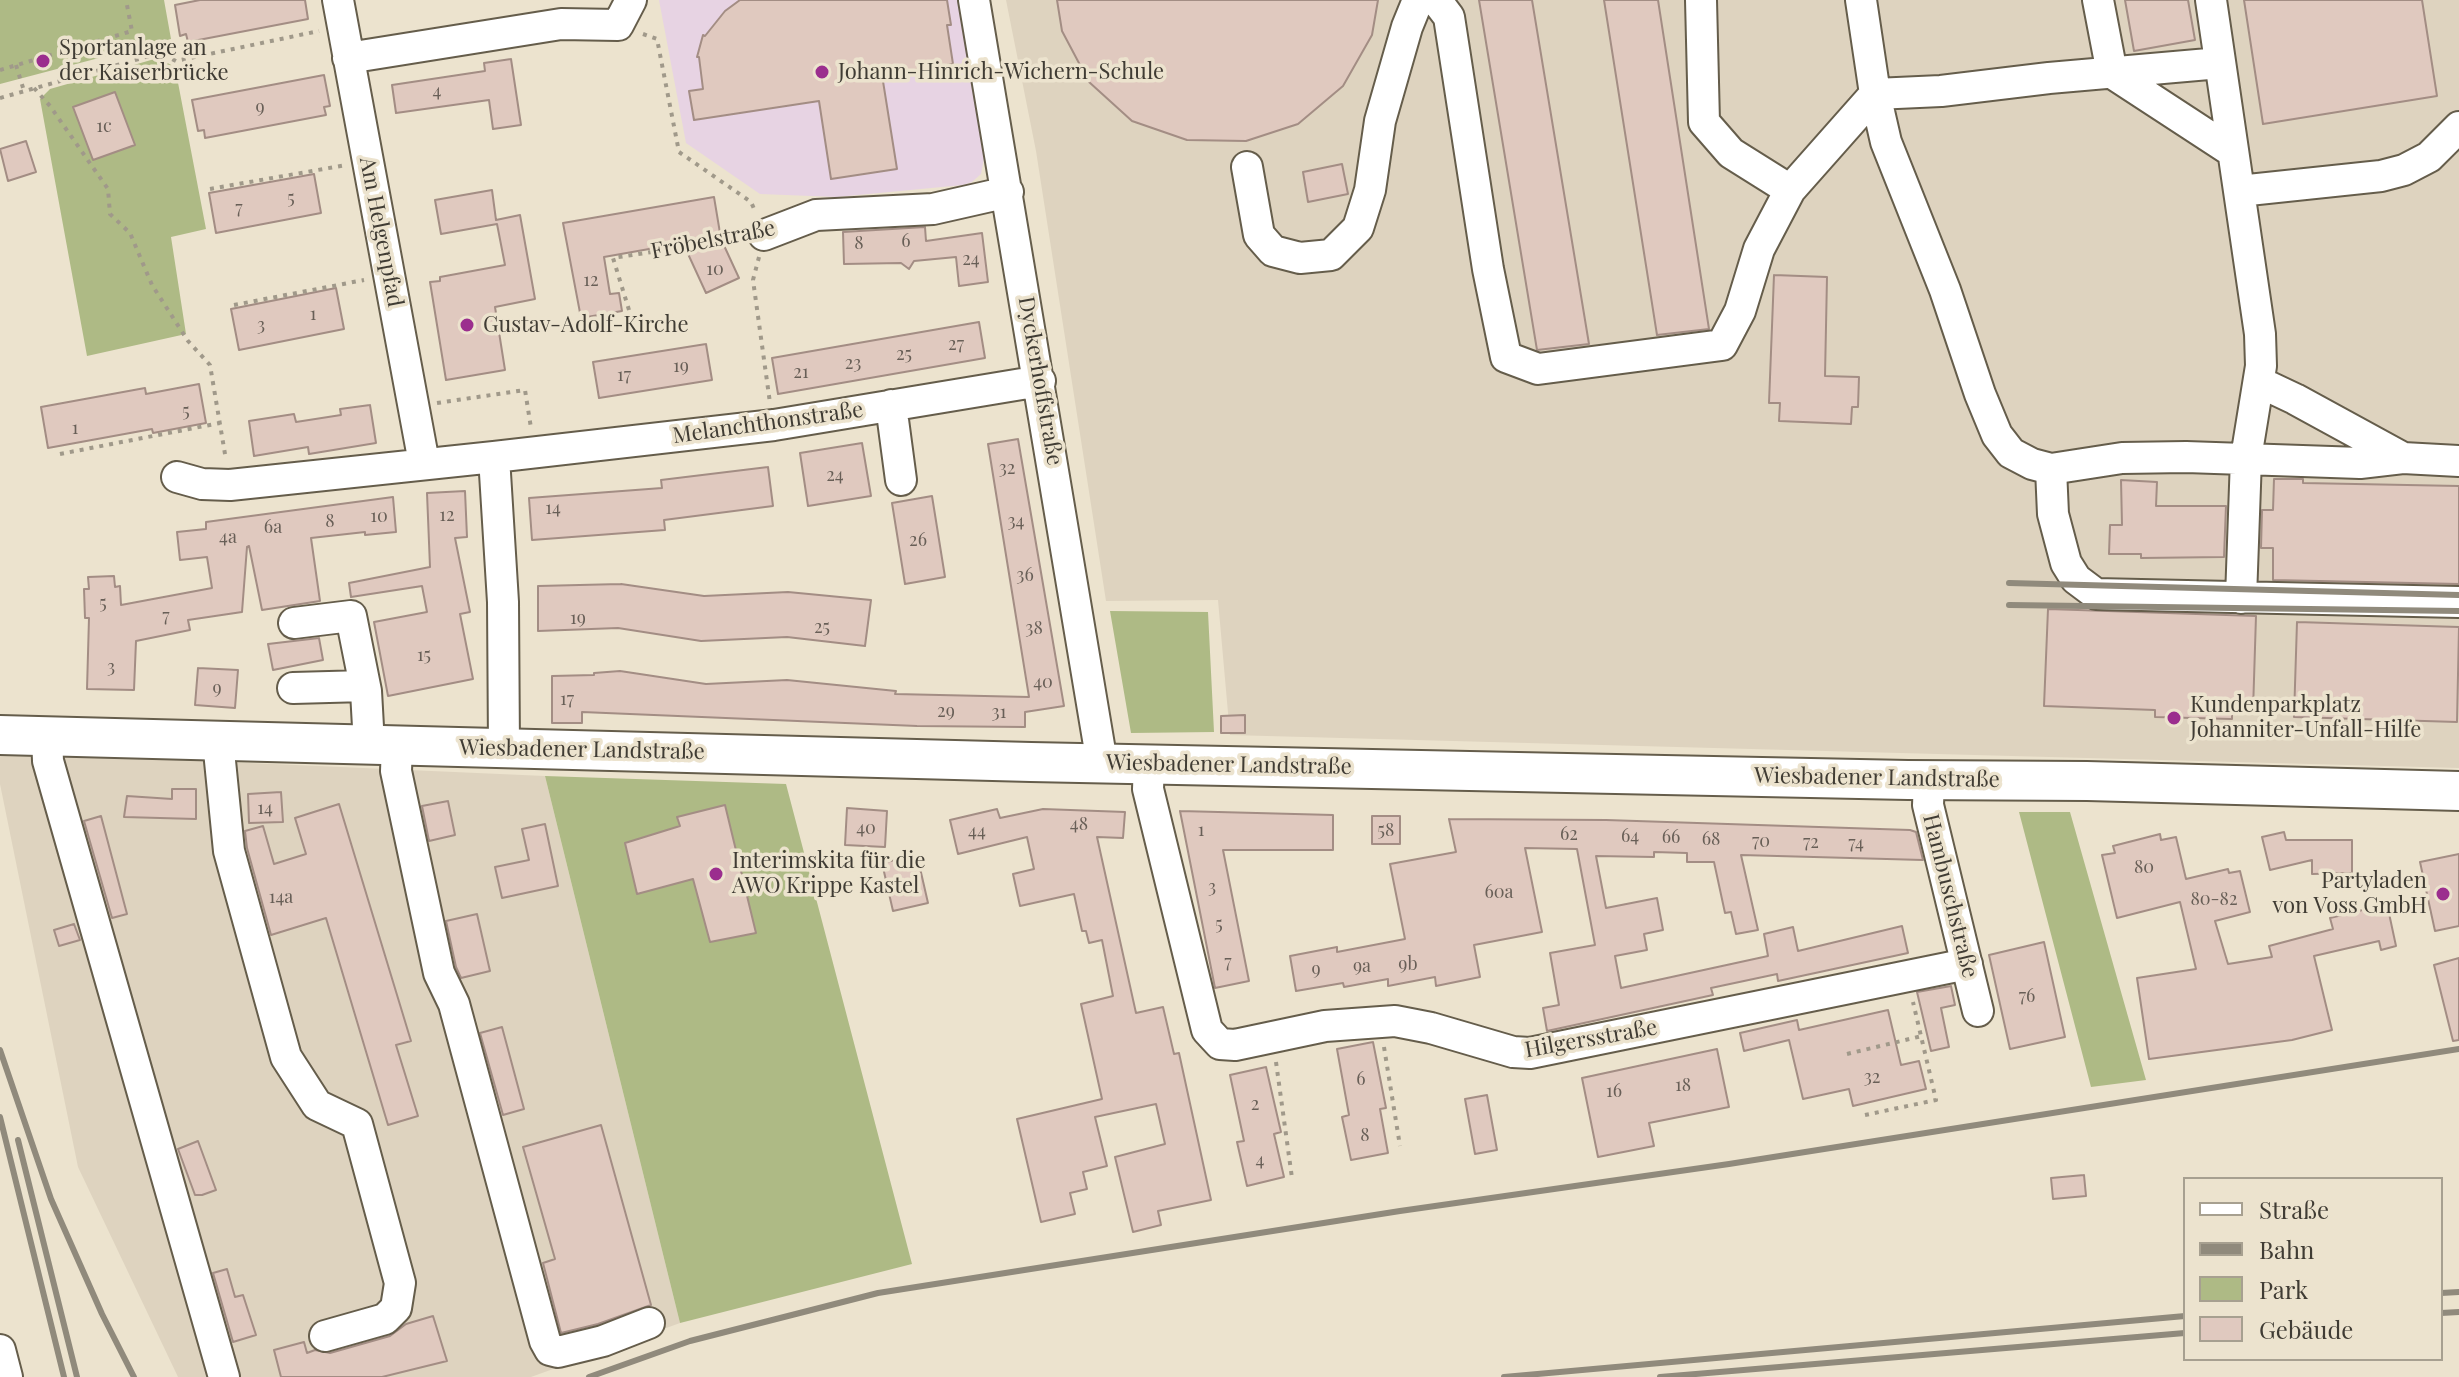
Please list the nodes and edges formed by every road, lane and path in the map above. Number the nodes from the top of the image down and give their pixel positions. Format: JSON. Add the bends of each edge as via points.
{"nodes":[{"id":1,"x":126,"y":0,"type":"edge"},
{"id":2,"x":974,"y":0,"type":"edge"},
{"id":3,"x":1418,"y":0,"type":"edge"},
{"id":4,"x":1436,"y":0,"type":"edge"},
{"id":5,"x":1701,"y":0,"type":"edge"},
{"id":6,"x":1861,"y":0,"type":"edge"},
{"id":7,"x":2098,"y":0,"type":"edge"},
{"id":8,"x":2211,"y":0,"type":"edge"},
{"id":9,"x":340,"y":13,"type":"edge"},
{"id":10,"x":624,"y":13,"type":"edge"},
{"id":11,"x":348,"y":58,"type":"junction"},
{"id":12,"x":2220,"y":63,"type":"junction"},
{"id":13,"x":16,"y":65,"type":"junction"},
{"id":14,"x":0,"y":70,"type":"edge"},
{"id":15,"x":2112,"y":73,"type":"junction"},
{"id":16,"x":34,"y":88,"type":"junction"},
{"id":17,"x":24,"y":91,"type":"junction"},
{"id":18,"x":1875,"y":94,"type":"junction"},
{"id":19,"x":0,"y":98,"type":"edge"},
{"id":20,"x":2459,"y":127,"type":"edge"},
{"id":21,"x":2233,"y":152,"type":"junction"},
{"id":22,"x":368,"y":161,"type":"junction"},
{"id":23,"x":1247,"y":167,"type":"dead end"},
{"id":24,"x":210,"y":189,"type":"dead end"},
{"id":25,"x":1790,"y":190,"type":"junction"},
{"id":26,"x":2239,"y":191,"type":"junction"},
{"id":27,"x":1008,"y":192,"type":"junction"},
{"id":28,"x":764,"y":235,"type":"junction"},
{"id":29,"x":390,"y":275,"type":"junction"},
{"id":30,"x":234,"y":305,"type":"dead end"},
{"id":31,"x":629,"y":310,"type":"dead end"},
{"id":32,"x":1040,"y":381,"type":"junction"},
{"id":33,"x":2259,"y":382,"type":"junction"},
{"id":34,"x":891,"y":405,"type":"junction"},
{"id":35,"x":415,"y":406,"type":"junction"},
{"id":36,"x":220,"y":423,"type":"junction"},
{"id":37,"x":774,"y":425,"type":"junction"},
{"id":38,"x":534,"y":452,"type":"junction"},
{"id":39,"x":60,"y":454,"type":"dead end"},
{"id":40,"x":494,"y":457,"type":"junction"},
{"id":41,"x":2246,"y":458,"type":"junction"},
{"id":42,"x":2403,"y":458,"type":"junction"},
{"id":43,"x":2459,"y":461,"type":"edge"},
{"id":44,"x":424,"y":463,"type":"junction"},
{"id":45,"x":2051,"y":469,"type":"junction"},
{"id":46,"x":177,"y":477,"type":"dead end"},
{"id":47,"x":901,"y":480,"type":"dead end"},
{"id":48,"x":230,"y":485,"type":"junction"},
{"id":49,"x":2241,"y":598,"type":"junction"},
{"id":50,"x":2459,"y":602,"type":"edge"},
{"id":51,"x":294,"y":623,"type":"dead end"},
{"id":52,"x":365,"y":686,"type":"junction"},
{"id":53,"x":293,"y":688,"type":"dead end"},
{"id":54,"x":0,"y":735,"type":"edge"},
{"id":55,"x":47,"y":736,"type":"junction"},
{"id":56,"x":218,"y":741,"type":"junction"},
{"id":57,"x":383,"y":745,"type":"junction"},
{"id":58,"x":504,"y":748,"type":"junction"},
{"id":59,"x":1102,"y":763,"type":"junction"},
{"id":60,"x":1149,"y":763,"type":"junction"},
{"id":61,"x":1929,"y":780,"type":"junction"},
{"id":62,"x":2459,"y":791,"type":"edge"},
{"id":63,"x":1967,"y":964,"type":"junction"},
{"id":64,"x":1907,"y":976,"type":"junction"},
{"id":65,"x":1978,"y":1011,"type":"dead end"},
{"id":66,"x":1380,"y":1021,"type":"junction"},
{"id":67,"x":1922,"y":1036,"type":"junction"},
{"id":68,"x":1272,"y":1037,"type":"junction"},
{"id":69,"x":1847,"y":1054,"type":"dead end"},
{"id":70,"x":1865,"y":1115,"type":"dead end"},
{"id":71,"x":1400,"y":1146,"type":"dead end"},
{"id":72,"x":1292,"y":1178,"type":"dead end"},
{"id":73,"x":649,"y":1323,"type":"dead end"},
{"id":74,"x":325,"y":1336,"type":"dead end"},
{"id":75,"x":0,"y":1350,"type":"edge"},
{"id":76,"x":7,"y":1377,"type":"edge"},
{"id":77,"x":224,"y":1377,"type":"edge"}],
"edges":[{"from":1,"to":13,"type":"path","via":[[132,31]]},
{"from":2,"to":27,"type":"street","name":"Dyckerhoffstraße"},
{"from":3,"to":23,"type":"street","via":[[1380,121],[1370,190],[1358,228],[1331,255],[1300,258],[1273,251],[1259,235]]},
{"from":4,"to":25,"type":"street","via":[[1449,17],[1506,357],[1538,369],[1722,345],[1740,311],[1759,249]]},
{"from":5,"to":25,"type":"street","via":[[1704,122],[1731,153]]},
{"from":6,"to":18,"type":"street"},
{"from":7,"to":15,"type":"street"},
{"from":8,"to":12,"type":"street"},
{"from":9,"to":11,"type":"street","name":"Am Helgenpfad"},
{"from":9,"to":16,"type":"path","via":[[176,61],[160,53]]},
{"from":10,"to":11,"type":"street"},
{"from":10,"to":28,"type":"path","via":[[657,39],[679,152],[751,202]]},
{"from":11,"to":22,"type":"street","name":"Am Helgenpfad"},
{"from":12,"to":15,"type":"street"},
{"from":12,"to":21,"type":"street"},
{"from":13,"to":14,"type":"path"},
{"from":13,"to":17,"type":"path"},
{"from":15,"to":18,"type":"street"},
{"from":15,"to":21,"type":"street"},
{"from":16,"to":17,"type":"path"},
{"from":16,"to":36,"type":"path","via":[[108,189],[110,214],[130,233],[152,285],[210,365]]},
{"from":17,"to":19,"type":"path"},
{"from":18,"to":25,"type":"street"},
{"from":18,"to":45,"type":"street","via":[[1886,142],[1997,435],[2011,453]]},
{"from":20,"to":26,"type":"street","via":[[2429,157],[2404,170]]},
{"from":21,"to":26,"type":"street"},
{"from":22,"to":24,"type":"path"},
{"from":22,"to":29,"type":"street","name":"Am Helgenpfad"},
{"from":26,"to":33,"type":"street","via":[[2260,334]]},
{"from":27,"to":28,"type":"street","name":"Fröbelstraße","via":[[933,209],[816,215]]},
{"from":27,"to":32,"type":"street","name":"Dyckerhoffstraße"},
{"from":28,"to":31,"type":"path","name":"Fröbelstraße","via":[[613,258]]},
{"from":28,"to":37,"type":"path","via":[[753,280]]},
{"from":29,"to":30,"type":"path"},
{"from":29,"to":35,"type":"street","name":"Am Helgenpfad"},
{"from":32,"to":34,"type":"street","name":"Melanchthonstraße"},
{"from":32,"to":59,"type":"street","name":"Dyckerhoffstraße"},
{"from":33,"to":41,"type":"street"},
{"from":33,"to":42,"type":"street"},
{"from":34,"to":37,"type":"street","name":"Melanchthonstraße"},
{"from":34,"to":47,"type":"street"},
{"from":35,"to":38,"type":"path","via":[[525,390]]},
{"from":35,"to":44,"type":"street","name":"Am Helgenpfad"},
{"from":36,"to":39,"type":"path"},
{"from":36,"to":48,"type":"path"},
{"from":37,"to":38,"type":"street","name":"Melanchthonstraße"},
{"from":38,"to":40,"type":"street","name":"Melanchthonstraße"},
{"from":40,"to":44,"type":"street","name":"Melanchthonstraße"},
{"from":40,"to":58,"type":"street","via":[[503,602]]},
{"from":41,"to":42,"type":"street","via":[[2360,463]]},
{"from":41,"to":45,"type":"street","via":[[2122,458]]},
{"from":41,"to":49,"type":"street"},
{"from":42,"to":43,"type":"street"},
{"from":44,"to":48,"type":"street","name":"Melanchthonstraße"},
{"from":45,"to":49,"type":"street","via":[[2058,540],[2066,563],[2086,589],[2106,595]]},
{"from":46,"to":48,"type":"street","name":"Melanchthonstraße"},
{"from":49,"to":50,"type":"street"},
{"from":51,"to":52,"type":"street","via":[[351,616]]},
{"from":52,"to":53,"type":"street"},
{"from":52,"to":57,"type":"street"},
{"from":54,"to":55,"type":"main road","name":"Wiesbadener Landstraße"},
{"from":55,"to":56,"type":"main road","name":"Wiesbadener Landstraße"},
{"from":55,"to":77,"type":"street","via":[[52,777]]},
{"from":56,"to":57,"type":"main road","name":"Wiesbadener Landstraße"},
{"from":56,"to":74,"type":"street","via":[[229,851],[286,1057],[317,1105],[357,1124],[400,1283],[396,1308],[385,1319]]},
{"from":57,"to":58,"type":"main road","name":"Wiesbadener Landstraße"},
{"from":57,"to":73,"type":"street","via":[[396,771],[439,973],[454,1004],[545,1341],[558,1352]]},
{"from":58,"to":59,"type":"main road","name":"Wiesbadener Landstraße"},
{"from":59,"to":60,"type":"main road","name":"Wiesbadener Landstraße"},
{"from":60,"to":61,"type":"main road","name":"Wiesbadener Landstraße"},
{"from":60,"to":68,"type":"street","name":"Hilgersstraße","via":[[1148,789],[1207,1030],[1220,1044]]},
{"from":61,"to":62,"type":"main road","name":"Wiesbadener Landstraße"},
{"from":61,"to":63,"type":"street","name":"Hambuschstraße","via":[[1928,805]]},
{"from":63,"to":64,"type":"street","name":"Hilgersstraße"},
{"from":63,"to":65,"type":"street","name":"Hambuschstraße"},
{"from":64,"to":66,"type":"street","name":"Hilgersstraße","via":[[1530,1053],[1417,1024]]},
{"from":64,"to":67,"type":"path"},
{"from":66,"to":68,"type":"street","name":"Hilgersstraße"},
{"from":66,"to":71,"type":"path"},
{"from":67,"to":69,"type":"path"},
{"from":67,"to":70,"type":"path","via":[[1936,1100]]},
{"from":68,"to":72,"type":"path"},
{"from":75,"to":76,"type":"street"}]}
